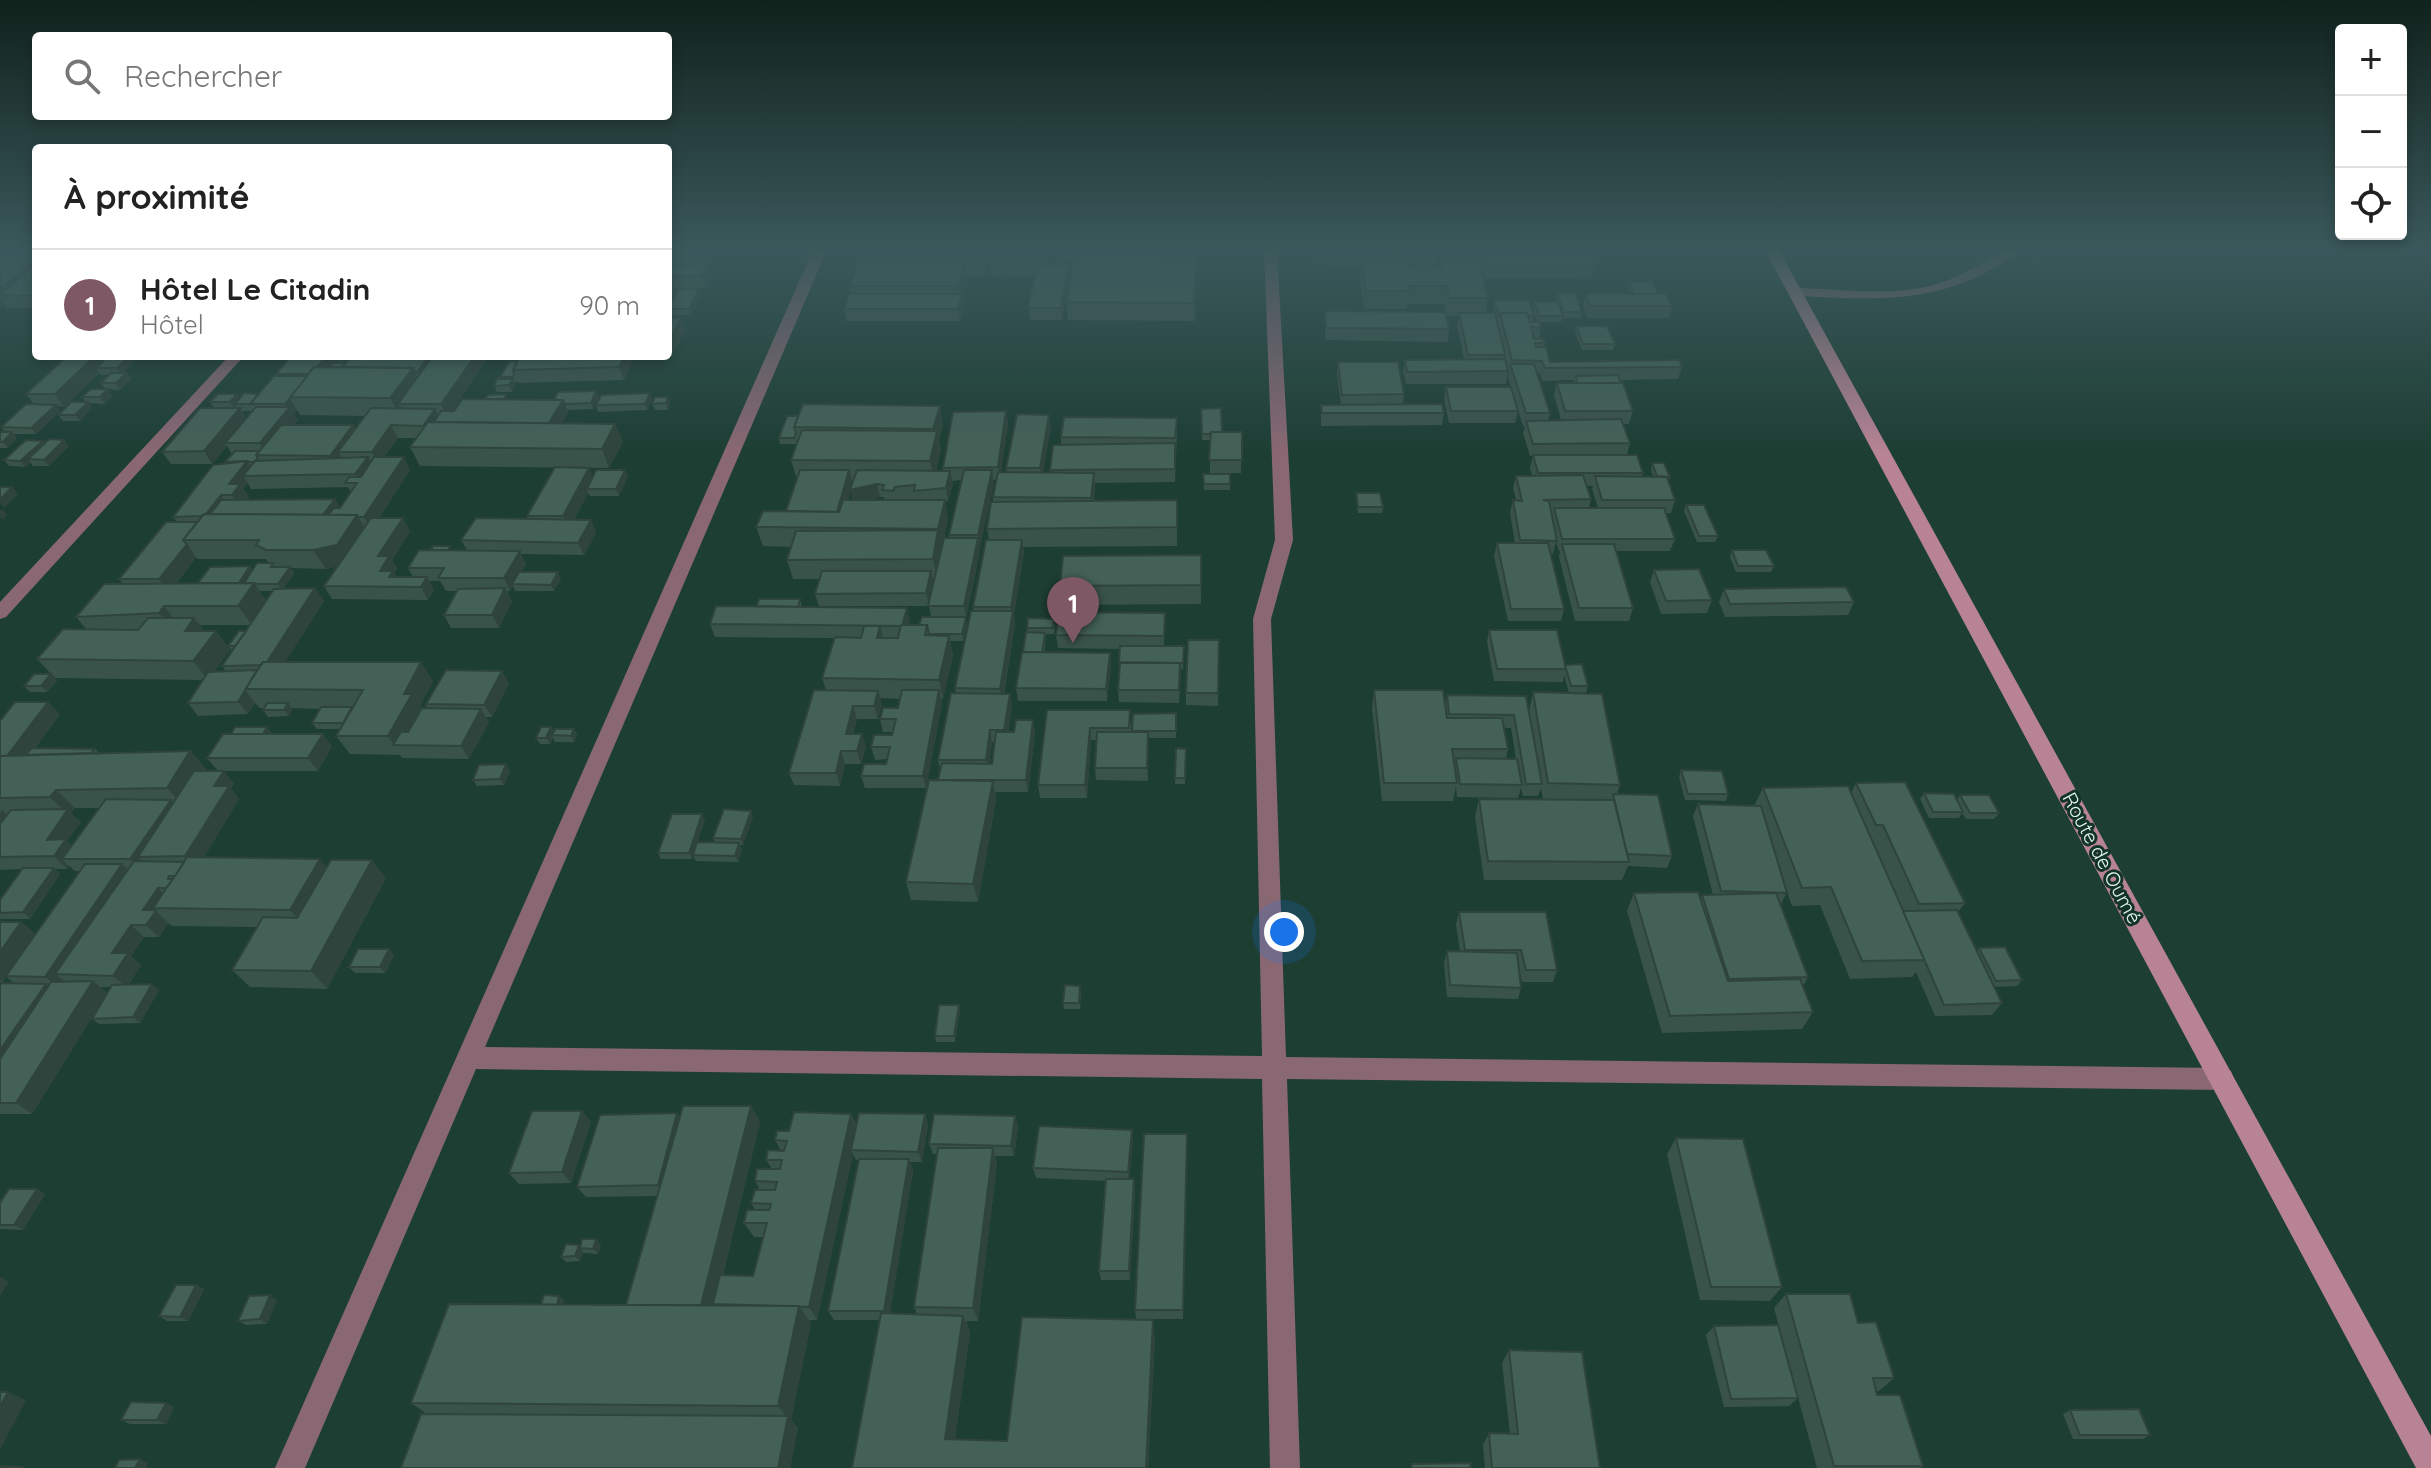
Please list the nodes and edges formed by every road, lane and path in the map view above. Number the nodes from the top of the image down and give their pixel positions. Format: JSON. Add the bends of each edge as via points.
{"nodes":[{"id":1,"x":790,"y":319,"type":"edge"},
{"id":2,"x":1274,"y":319,"type":"edge"},
{"id":3,"x":1810,"y":319,"type":"edge"},
{"id":4,"x":233,"y":360,"type":"edge"},
{"id":5,"x":0,"y":613,"type":"edge"},
{"id":6,"x":468,"y":1058,"type":"junction"},
{"id":7,"x":1274,"y":1068,"type":"junction"},
{"id":8,"x":2222,"y":1079,"type":"junction"},
{"id":9,"x":2431,"y":1466,"type":"edge"},
{"id":10,"x":290,"y":1468,"type":"edge"},
{"id":11,"x":1285,"y":1468,"type":"edge"}],
"edges":[{"from":1,"to":6,"type":"street"},
{"from":2,"to":7,"type":"street","via":[[1284,540],[1262,619]]},
{"from":3,"to":8,"type":"street","name":"Route de Oumé"},
{"from":4,"to":5,"type":"street"},
{"from":6,"to":7,"type":"street"},
{"from":6,"to":10,"type":"street"},
{"from":7,"to":8,"type":"street"},
{"from":7,"to":11,"type":"street"},
{"from":8,"to":9,"type":"street","name":"Route de Oumé"}]}
